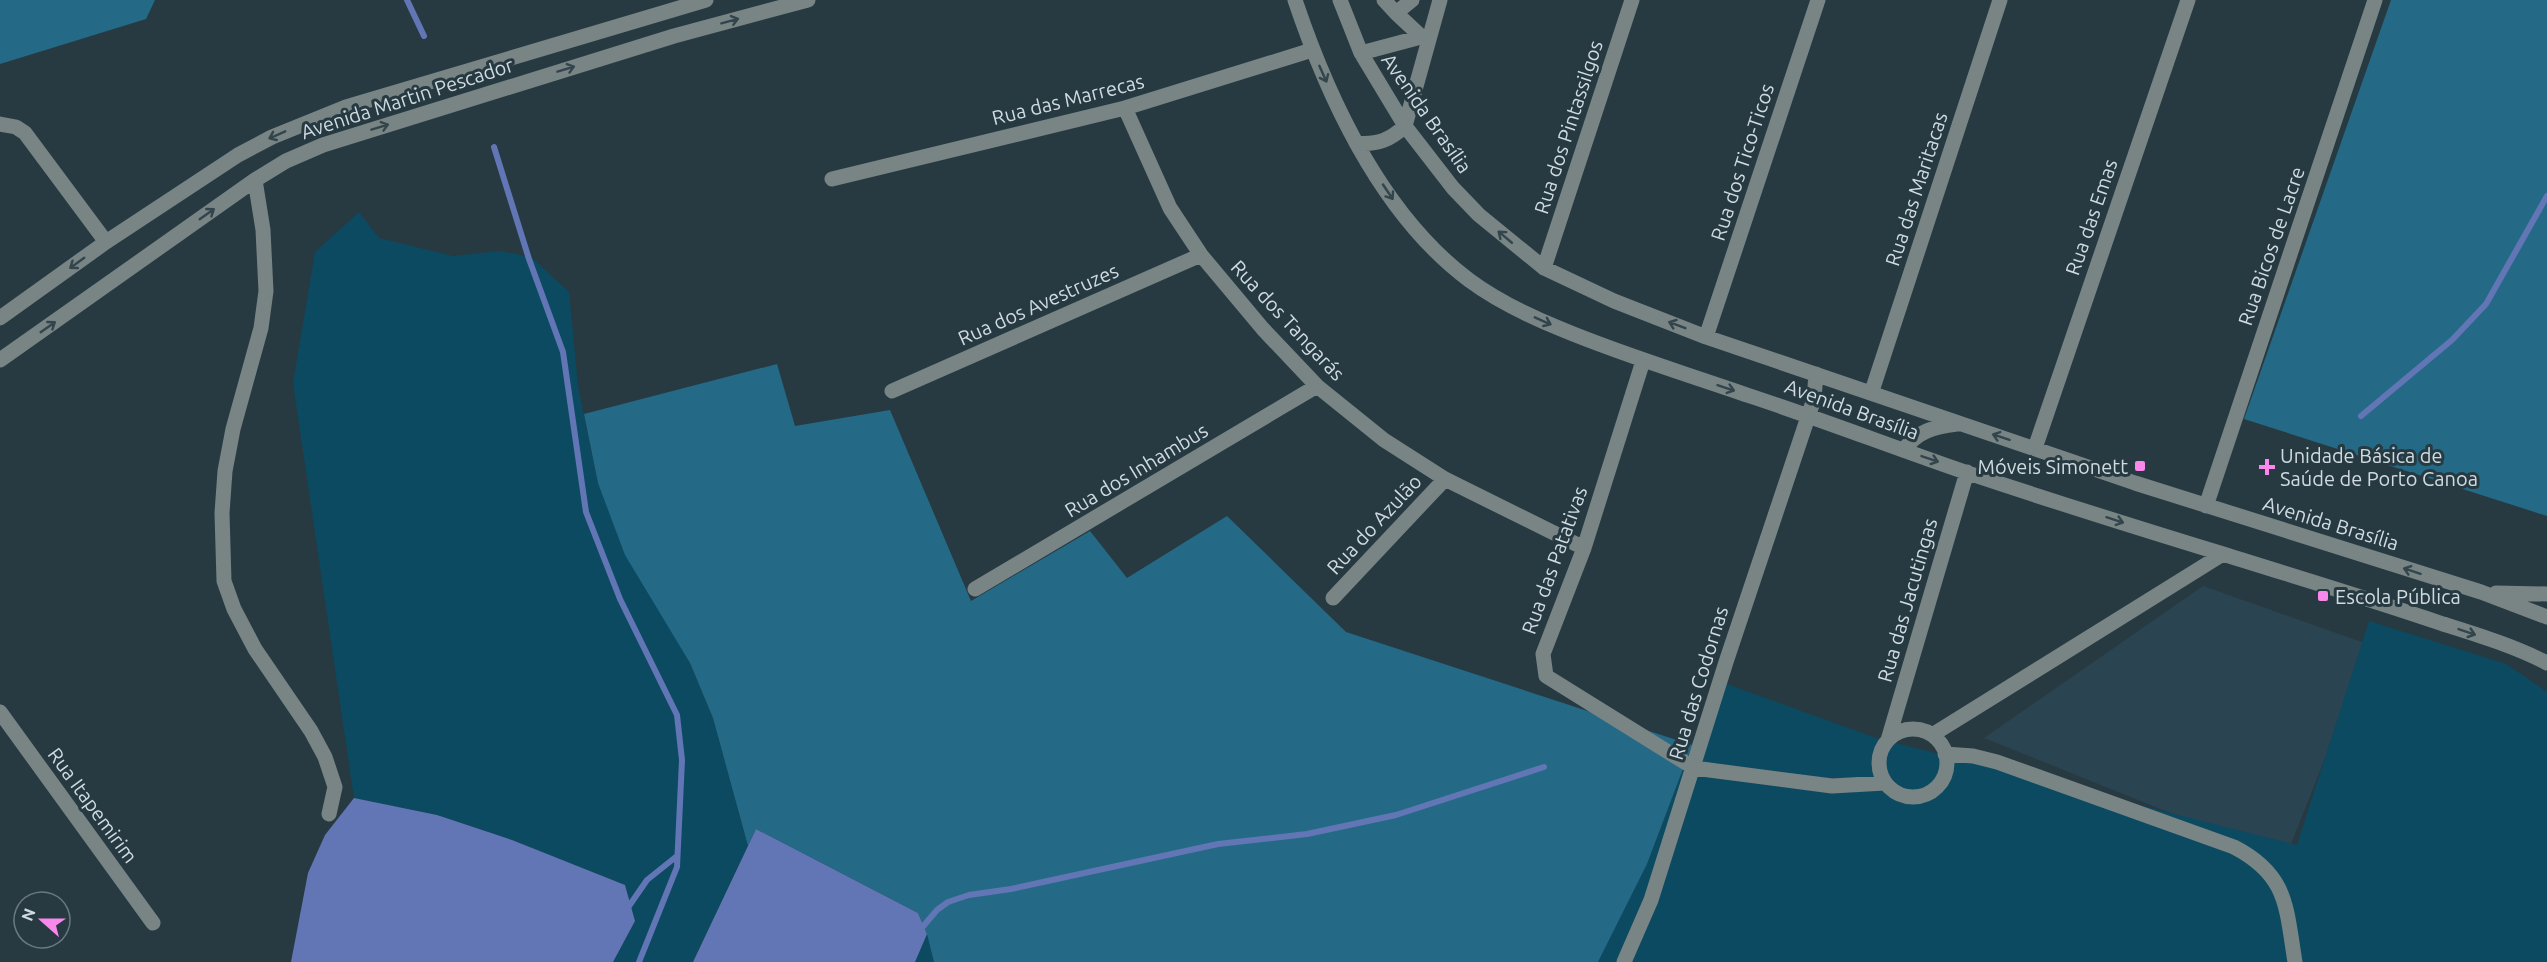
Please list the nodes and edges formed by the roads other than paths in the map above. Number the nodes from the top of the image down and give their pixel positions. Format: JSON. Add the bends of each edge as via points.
{"nodes":[{"id":1,"x":706,"y":0,"type":"edge"},
{"id":2,"x":808,"y":0,"type":"edge"},
{"id":3,"x":1295,"y":0,"type":"edge"},
{"id":4,"x":1340,"y":0,"type":"edge"},
{"id":5,"x":1384,"y":0,"type":"edge"},
{"id":6,"x":1412,"y":0,"type":"edge"},
{"id":7,"x":1440,"y":0,"type":"edge"},
{"id":8,"x":1632,"y":0,"type":"edge"},
{"id":9,"x":1818,"y":0,"type":"edge"},
{"id":10,"x":2000,"y":0,"type":"edge"},
{"id":11,"x":2188,"y":0,"type":"edge"},
{"id":12,"x":2375,"y":0,"type":"edge"},
{"id":13,"x":671,"y":4,"type":"edge"},
{"id":14,"x":1396,"y":13,"type":"junction"},
{"id":15,"x":1424,"y":40,"type":"junction"},
{"id":16,"x":1312,"y":50,"type":"junction"},
{"id":17,"x":1360,"y":53,"type":"junction"},
{"id":18,"x":1125,"y":108,"type":"junction"},
{"id":19,"x":0,"y":124,"type":"edge"},
{"id":20,"x":1405,"y":126,"type":"junction"},
{"id":21,"x":1356,"y":143,"type":"junction"},
{"id":22,"x":832,"y":179,"type":"dead end"},
{"id":23,"x":255,"y":180,"type":"junction"},
{"id":24,"x":106,"y":242,"type":"junction"},
{"id":25,"x":1201,"y":255,"type":"junction"},
{"id":26,"x":1544,"y":268,"type":"junction"},
{"id":27,"x":0,"y":318,"type":"edge"},
{"id":28,"x":1706,"y":337,"type":"junction"},
{"id":29,"x":0,"y":360,"type":"edge"},
{"id":30,"x":1643,"y":361,"type":"junction"},
{"id":31,"x":1816,"y":374,"type":"junction"},
{"id":32,"x":1317,"y":386,"type":"junction"},
{"id":33,"x":892,"y":391,"type":"dead end"},
{"id":34,"x":1872,"y":391,"type":"junction"},
{"id":35,"x":1808,"y":415,"type":"junction"},
{"id":36,"x":1960,"y":424,"type":"junction"},
{"id":37,"x":2035,"y":448,"type":"junction"},
{"id":38,"x":1904,"y":450,"type":"junction"},
{"id":39,"x":1967,"y":472,"type":"junction"},
{"id":40,"x":1445,"y":479,"type":"junction"},
{"id":41,"x":2206,"y":506,"type":"junction"},
{"id":42,"x":1584,"y":548,"type":"junction"},
{"id":43,"x":2223,"y":555,"type":"junction"},
{"id":44,"x":975,"y":589,"type":"dead end"},
{"id":45,"x":2481,"y":592,"type":"junction"},
{"id":46,"x":2547,"y":594,"type":"edge"},
{"id":47,"x":1333,"y":598,"type":"dead end"},
{"id":48,"x":2547,"y":617,"type":"edge"},
{"id":49,"x":2547,"y":663,"type":"edge"},
{"id":50,"x":0,"y":712,"type":"edge"},
{"id":51,"x":1932,"y":735,"type":"junction"},
{"id":52,"x":1888,"y":740,"type":"junction"},
{"id":53,"x":1945,"y":754,"type":"junction"},
{"id":54,"x":1694,"y":768,"type":"junction"},
{"id":55,"x":1885,"y":783,"type":"junction"},
{"id":56,"x":329,"y":814,"type":"dead end"},
{"id":57,"x":153,"y":923,"type":"dead end"},
{"id":58,"x":1624,"y":962,"type":"edge"},
{"id":59,"x":2295,"y":962,"type":"edge"}],
"edges":[{"from":1,"to":13,"type":"street","name":"Avenida Martin Pescador"},
{"from":23,"to":2,"type":"street","name":"Avenida Martin Pescador","one_way":true,"via":[[323,145],[674,36]]},
{"from":3,"to":16,"type":"street","name":"Avenida Brasília"},
{"from":4,"to":17,"type":"street","name":"Avenida Brasília"},
{"from":5,"to":14,"type":"street"},
{"from":6,"to":14,"type":"street"},
{"from":7,"to":15,"type":"street"},
{"from":8,"to":26,"type":"street","name":"Rua dos Pintassilgos"},
{"from":9,"to":28,"type":"street","name":"Rua dos Tico-Ticos"},
{"from":10,"to":34,"type":"street","name":"Rua das Maritacas"},
{"from":11,"to":37,"type":"street","name":"Rua das Emas"},
{"from":12,"to":41,"type":"street","name":"Rua Bicos de Lacre"},
{"from":13,"to":24,"type":"street","name":"Avenida Martin Pescador","one_way":true,"via":[[309,121],[238,155]]},
{"from":14,"to":15,"type":"street"},
{"from":15,"to":17,"type":"street"},
{"from":15,"to":20,"type":"street"},
{"from":16,"to":18,"type":"street","name":"Rua das Marrecas"},
{"from":16,"to":21,"type":"street","name":"Avenida Brasília","one_way":true},
{"from":17,"to":20,"type":"street","name":"Avenida Brasília"},
{"from":18,"to":22,"type":"street","name":"Rua das Marrecas"},
{"from":18,"to":25,"type":"street","name":"Rua dos Tangarás","via":[[1170,208]]},
{"from":19,"to":24,"type":"street","via":[[25,133]]},
{"from":20,"to":21,"type":"street","via":[[1387,141]]},
{"from":26,"to":20,"type":"street","name":"Avenida Brasília","one_way":true,"via":[[1479,215]]},
{"from":21,"to":30,"type":"street","name":"Avenida Brasília","one_way":true,"via":[[1418,232],[1467,279],[1538,319]]},
{"from":29,"to":23,"type":"street","name":"Avenida Martin Pescador","one_way":true},
{"from":23,"to":56,"type":"street","via":[[263,230],[266,291],[261,328],[225,471],[224,581],[255,649],[325,757],[334,787]]},
{"from":24,"to":27,"type":"street","name":"Avenida Martin Pescador","one_way":true},
{"from":25,"to":32,"type":"street","name":"Rua dos Tangarás"},
{"from":25,"to":33,"type":"street","name":"Rua dos Avestruzes"},
{"from":28,"to":26,"type":"street","name":"Avenida Brasília","one_way":true},
{"from":28,"to":31,"type":"street","name":"Avenida Brasília"},
{"from":30,"to":35,"type":"street","name":"Avenida Brasília","one_way":true},
{"from":30,"to":42,"type":"street","name":"Rua das Patativas"},
{"from":31,"to":34,"type":"street","name":"Avenida Brasília"},
{"from":31,"to":35,"type":"street","name":"Rua das Codornas","via":[[1817,385]]},
{"from":32,"to":40,"type":"street","name":"Rua dos Tangarás","via":[[1384,440]]},
{"from":32,"to":44,"type":"street","name":"Rua dos Inhambus"},
{"from":34,"to":36,"type":"street","name":"Avenida Brasília"},
{"from":35,"to":38,"type":"street","name":"Avenida Brasília"},
{"from":35,"to":54,"type":"street","name":"Rua das Codornas"},
{"from":37,"to":36,"type":"street","name":"Avenida Brasília","one_way":true},
{"from":36,"to":38,"type":"street","via":[[1924,431]]},
{"from":37,"to":41,"type":"street","name":"Avenida Brasília"},
{"from":38,"to":39,"type":"street","name":"Avenida Brasília","one_way":true},
{"from":39,"to":43,"type":"street","name":"Avenida Brasília","one_way":true},
{"from":39,"to":52,"type":"street","name":"Rua das Jacutingas"},
{"from":40,"to":42,"type":"street","name":"Rua dos Tangarás"},
{"from":40,"to":47,"type":"street","name":"Rua do Azulão"},
{"from":45,"to":41,"type":"street","name":"Avenida Brasília","one_way":true},
{"from":42,"to":54,"type":"street","name":"Rua das Patativas","via":[[1543,654],[1546,676]]},
{"from":43,"to":49,"type":"street","name":"Avenida Brasília","one_way":true,"via":[[2381,603]]},
{"from":43,"to":51,"type":"street"},
{"from":45,"to":46,"type":"street"},
{"from":45,"to":48,"type":"street","name":"Avenida Brasília"},
{"from":50,"to":57,"type":"street","name":"Rua Itapemirim"},
{"from":51,"to":52,"type":"street","via":[[1909,729]]},
{"from":51,"to":53,"type":"street"},
{"from":52,"to":55,"type":"street","via":[[1879,761]]},
{"from":53,"to":55,"type":"street","via":[[1943,777],[1927,793],[1904,795]]},
{"from":53,"to":59,"type":"street","via":[[1997,762],[2254,857],[2277,882],[2288,917]]},
{"from":54,"to":55,"type":"street","via":[[1832,786]]},
{"from":54,"to":58,"type":"street","name":"Rua das Codornas","via":[[1651,900]]}]}
